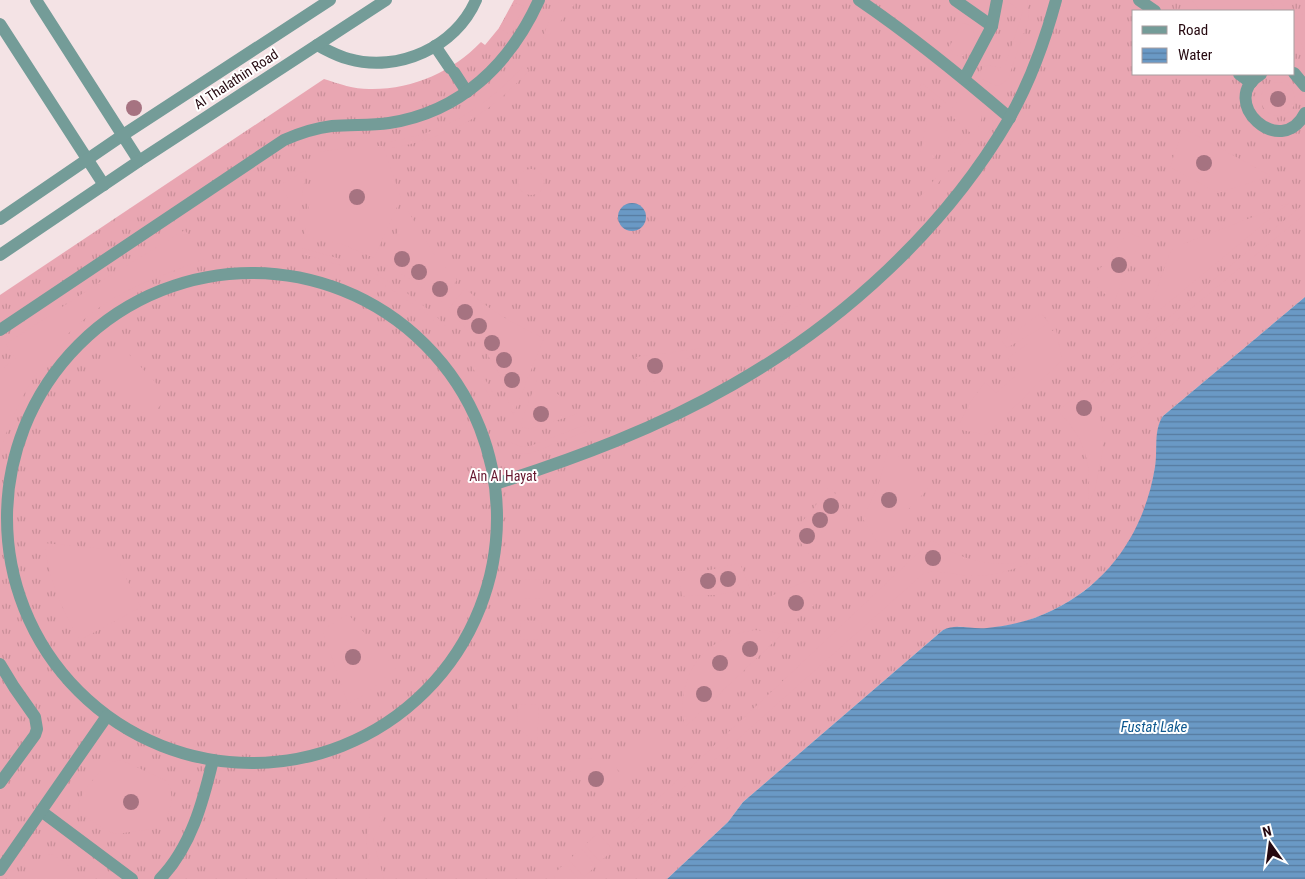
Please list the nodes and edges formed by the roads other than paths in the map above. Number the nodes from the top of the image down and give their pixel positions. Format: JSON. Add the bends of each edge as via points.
{"nodes":[{"id":1,"x":36,"y":0,"type":"edge"},
{"id":2,"x":330,"y":0,"type":"edge"},
{"id":3,"x":386,"y":0,"type":"edge"},
{"id":4,"x":476,"y":0,"type":"edge"},
{"id":5,"x":538,"y":0,"type":"edge"},
{"id":6,"x":859,"y":0,"type":"edge"},
{"id":7,"x":955,"y":0,"type":"edge"},
{"id":8,"x":997,"y":0,"type":"edge"},
{"id":9,"x":1056,"y":0,"type":"edge"},
{"id":10,"x":1139,"y":0,"type":"edge"},
{"id":11,"x":1154,"y":10,"type":"edge"},
{"id":12,"x":0,"y":24,"type":"edge"},
{"id":13,"x":992,"y":26,"type":"junction"},
{"id":14,"x":317,"y":45,"type":"junction"},
{"id":15,"x":435,"y":46,"type":"junction"},
{"id":16,"x":1295,"y":74,"type":"edge"},
{"id":17,"x":1240,"y":75,"type":"edge"},
{"id":18,"x":1260,"y":75,"type":"edge"},
{"id":19,"x":964,"y":79,"type":"junction"},
{"id":20,"x":1251,"y":83,"type":"junction"},
{"id":21,"x":1305,"y":86,"type":"edge"},
{"id":22,"x":468,"y":92,"type":"junction"},
{"id":23,"x":1305,"y":113,"type":"edge"},
{"id":24,"x":1010,"y":118,"type":"junction"},
{"id":25,"x":123,"y":135,"type":"junction"},
{"id":26,"x":88,"y":159,"type":"junction"},
{"id":27,"x":139,"y":161,"type":"junction"},
{"id":28,"x":104,"y":185,"type":"junction"},
{"id":29,"x":0,"y":219,"type":"edge"},
{"id":30,"x":0,"y":255,"type":"edge"},
{"id":31,"x":0,"y":330,"type":"edge"},
{"id":32,"x":495,"y":484,"type":"junction"},
{"id":33,"x":3,"y":510,"type":"edge"},
{"id":34,"x":0,"y":664,"type":"edge"},
{"id":35,"x":107,"y":716,"type":"junction"},
{"id":36,"x":212,"y":760,"type":"junction"},
{"id":37,"x":2,"y":776,"type":"edge"},
{"id":38,"x":41,"y":812,"type":"junction"},
{"id":39,"x":4,"y":856,"type":"edge"},
{"id":40,"x":0,"y":870,"type":"edge"},
{"id":41,"x":132,"y":879,"type":"edge"},
{"id":42,"x":160,"y":879,"type":"edge"}],
"edges":[{"from":1,"to":25,"type":"street"},
{"from":2,"to":25,"type":"street","name":"Al Thalathin Road"},
{"from":3,"to":14,"type":"street","name":"Al Thalathin Road"},
{"from":4,"to":15,"type":"street","via":[[464,20]]},
{"from":5,"to":22,"type":"street","via":[[515,44]]},
{"from":6,"to":19,"type":"street"},
{"from":7,"to":13,"type":"street"},
{"from":8,"to":13,"type":"street"},
{"from":9,"to":24,"type":"street","via":[[1041,49]]},
{"from":10,"to":11,"type":"street"},
{"from":12,"to":26,"type":"street"},
{"from":13,"to":19,"type":"street"},
{"from":14,"to":15,"type":"street","via":[[350,60],[368,62],[404,59]]},
{"from":14,"to":27,"type":"street","name":"Al Thalathin Road"},
{"from":15,"to":22,"type":"street"},
{"from":16,"to":21,"type":"street"},
{"from":17,"to":20,"type":"street"},
{"from":18,"to":20,"type":"street"},
{"from":19,"to":24,"type":"street"},
{"from":20,"to":23,"type":"street","via":[[1246,102],[1248,111],[1260,126],[1279,131],[1297,124]]},
{"from":22,"to":31,"type":"street","via":[[431,112],[411,118],[370,126],[318,128],[284,140]]},
{"from":24,"to":32,"type":"street","via":[[971,177],[919,239],[848,305],[780,355],[732,385],[655,424],[569,460]]},
{"from":25,"to":26,"type":"street","name":"Al Thalathin Road"},
{"from":25,"to":27,"type":"street"},
{"from":26,"to":28,"type":"street"},
{"from":26,"to":29,"type":"street","name":"Al Thalathin Road"},
{"from":27,"to":28,"type":"street","name":"Al Thalathin Road"},
{"from":28,"to":30,"type":"street","name":"Al Thalathin Road"},
{"from":32,"to":33,"type":"street","via":[[488,448],[472,410],[448,370],[416,336],[389,314],[338,288],[292,277],[241,273],[190,281],[142,299],[98,327],[79,344],[46,384],[33,407],[14,457]]},
{"from":32,"to":36,"type":"street","via":[[497,540],[483,601],[451,660],[420,696],[379,727],[332,749],[261,763]]},
{"from":33,"to":35,"type":"street","via":[[12,571],[39,642],[87,700]]},
{"from":34,"to":37,"type":"street","via":[[37,724],[35,735]]},
{"from":35,"to":36,"type":"street","via":[[169,749]]},
{"from":35,"to":38,"type":"street"},
{"from":36,"to":42,"type":"street","via":[[206,790],[184,846]]},
{"from":38,"to":39,"type":"street"},
{"from":38,"to":41,"type":"street"},
{"from":39,"to":40,"type":"street"}]}
